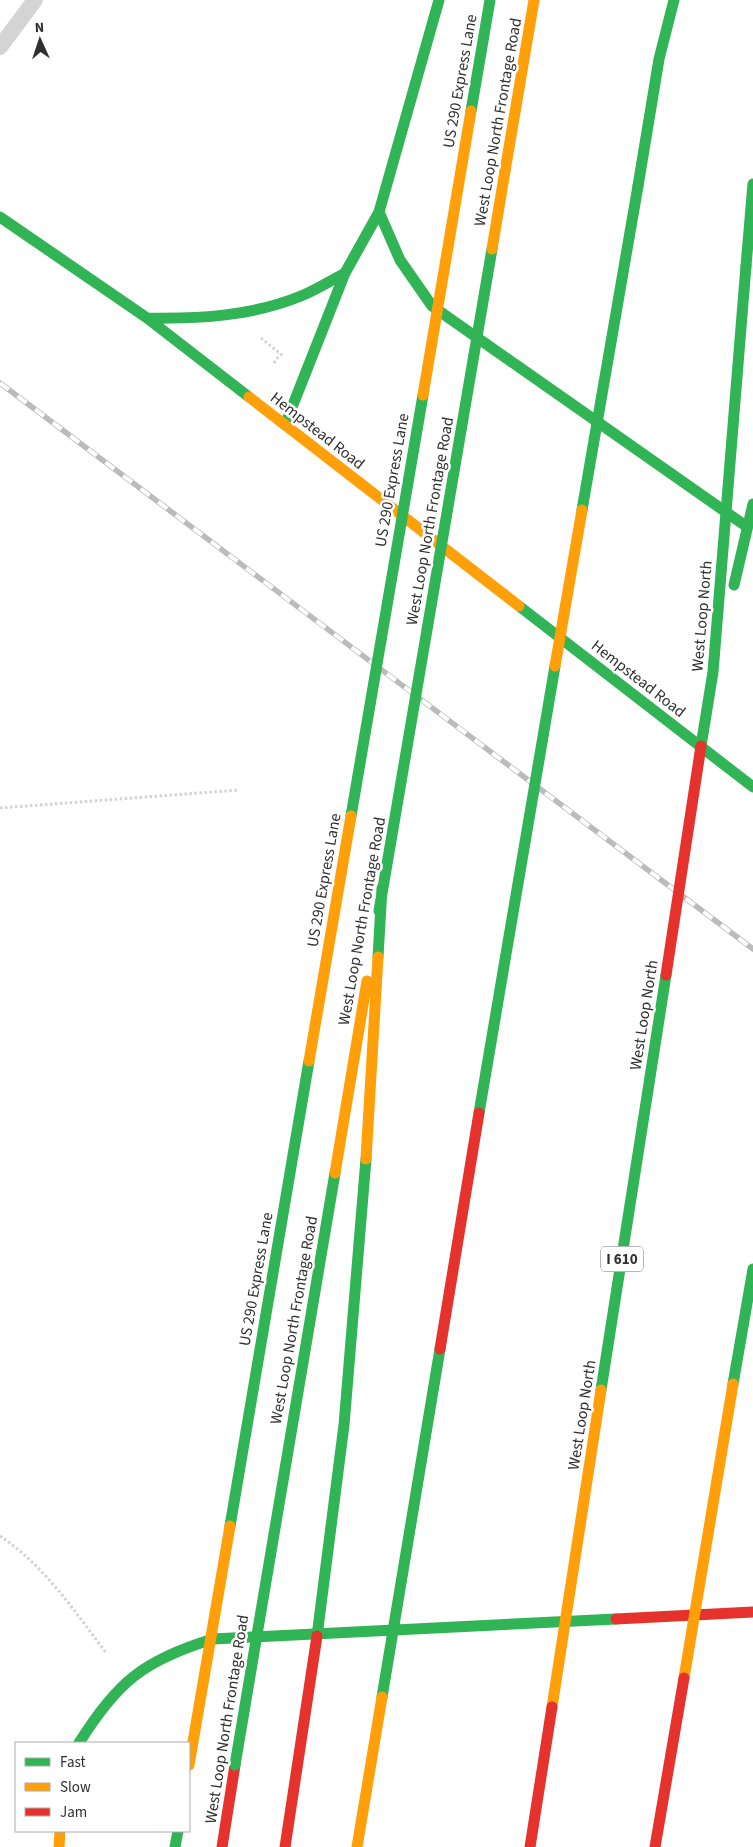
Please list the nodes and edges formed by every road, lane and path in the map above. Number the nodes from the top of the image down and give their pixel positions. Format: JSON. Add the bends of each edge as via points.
{"nodes":[{"id":1,"x":35,"y":0,"type":"edge"},
{"id":2,"x":440,"y":0,"type":"edge"},
{"id":3,"x":490,"y":0,"type":"edge"},
{"id":4,"x":534,"y":0,"type":"edge"},
{"id":5,"x":661,"y":0,"type":"edge"},
{"id":6,"x":674,"y":0,"type":"edge"},
{"id":7,"x":0,"y":47,"type":"edge"},
{"id":8,"x":659,"y":59,"type":"junction"},
{"id":9,"x":753,"y":184,"type":"edge"},
{"id":10,"x":379,"y":212,"type":"junction"},
{"id":11,"x":0,"y":217,"type":"edge"},
{"id":12,"x":345,"y":273,"type":"junction"},
{"id":13,"x":147,"y":318,"type":"junction"},
{"id":14,"x":256,"y":334,"type":"dead end"},
{"id":15,"x":274,"y":363,"type":"dead end"},
{"id":16,"x":285,"y":425,"type":"junction"},
{"id":17,"x":753,"y":504,"type":"edge"},
{"id":18,"x":753,"y":532,"type":"edge"},
{"id":19,"x":713,"y":672,"type":"junction"},
{"id":20,"x":753,"y":787,"type":"edge"},
{"id":21,"x":240,"y":790,"type":"dead end"},
{"id":22,"x":0,"y":808,"type":"edge"},
{"id":23,"x":382,"y":888,"type":"junction"},
{"id":24,"x":753,"y":1269,"type":"edge"},
{"id":25,"x":0,"y":1536,"type":"edge"},
{"id":26,"x":753,"y":1612,"type":"edge"},
{"id":27,"x":107,"y":1654,"type":"dead end"},
{"id":28,"x":80,"y":1742,"type":"edge"},
{"id":29,"x":190,"y":1759,"type":"edge"},
{"id":30,"x":60,"y":1832,"type":"edge"},
{"id":31,"x":178,"y":1832,"type":"edge"},
{"id":32,"x":59,"y":1847,"type":"edge"},
{"id":33,"x":175,"y":1847,"type":"edge"},
{"id":34,"x":222,"y":1847,"type":"edge"},
{"id":35,"x":285,"y":1847,"type":"edge"},
{"id":36,"x":357,"y":1847,"type":"edge"},
{"id":37,"x":530,"y":1847,"type":"edge"},
{"id":38,"x":655,"y":1847,"type":"edge"}],
"edges":[{"from":1,"to":7,"type":"lane"},
{"from":2,"to":10,"type":"main road"},
{"from":3,"to":29,"type":"main road","name":"US 290 Express Lane","bridge":true},
{"from":4,"to":23,"type":"main road","name":"West Loop North Frontage Road","bridge":true},
{"from":5,"to":8,"type":"main road"},
{"from":6,"to":8,"type":"main road"},
{"from":8,"to":36,"type":"main road","bridge":true,"via":[[514,899]]},
{"from":9,"to":19,"type":"main road","name":"West Loop North","number":"I 610","bridge":true},
{"from":10,"to":12,"type":"main road"},
{"from":10,"to":18,"type":"main road","via":[[400,260],[432,306]]},
{"from":11,"to":13,"type":"main road","name":"Hempstead Road"},
{"from":12,"to":13,"type":"main road","via":[[302,296],[253,310],[196,319]]},
{"from":12,"to":16,"type":"main road"},
{"from":13,"to":16,"type":"main road","name":"Hempstead Road"},
{"from":14,"to":15,"type":"path","via":[[281,354]]},
{"from":16,"to":20,"type":"main road","name":"Hempstead Road"},
{"from":17,"to":19,"type":"main road","bridge":true},
{"from":19,"to":37,"type":"main road","name":"West Loop North","number":"I 610","bridge":true},
{"from":21,"to":22,"type":"path"},
{"from":23,"to":34,"type":"main road","name":"West Loop North Frontage Road","bridge":true},
{"from":23,"to":35,"type":"main road","bridge":true,"via":[[361,1223],[344,1422],[326,1578]]},
{"from":24,"to":38,"type":"main road","bridge":true},
{"from":25,"to":27,"type":"path","via":[[22,1551],[50,1581]]},
{"from":26,"to":28,"type":"main road","via":[[213,1639],[169,1654],[142,1668],[118,1687]]},
{"from":30,"to":32,"type":"main road"},
{"from":31,"to":33,"type":"main road"}]}
